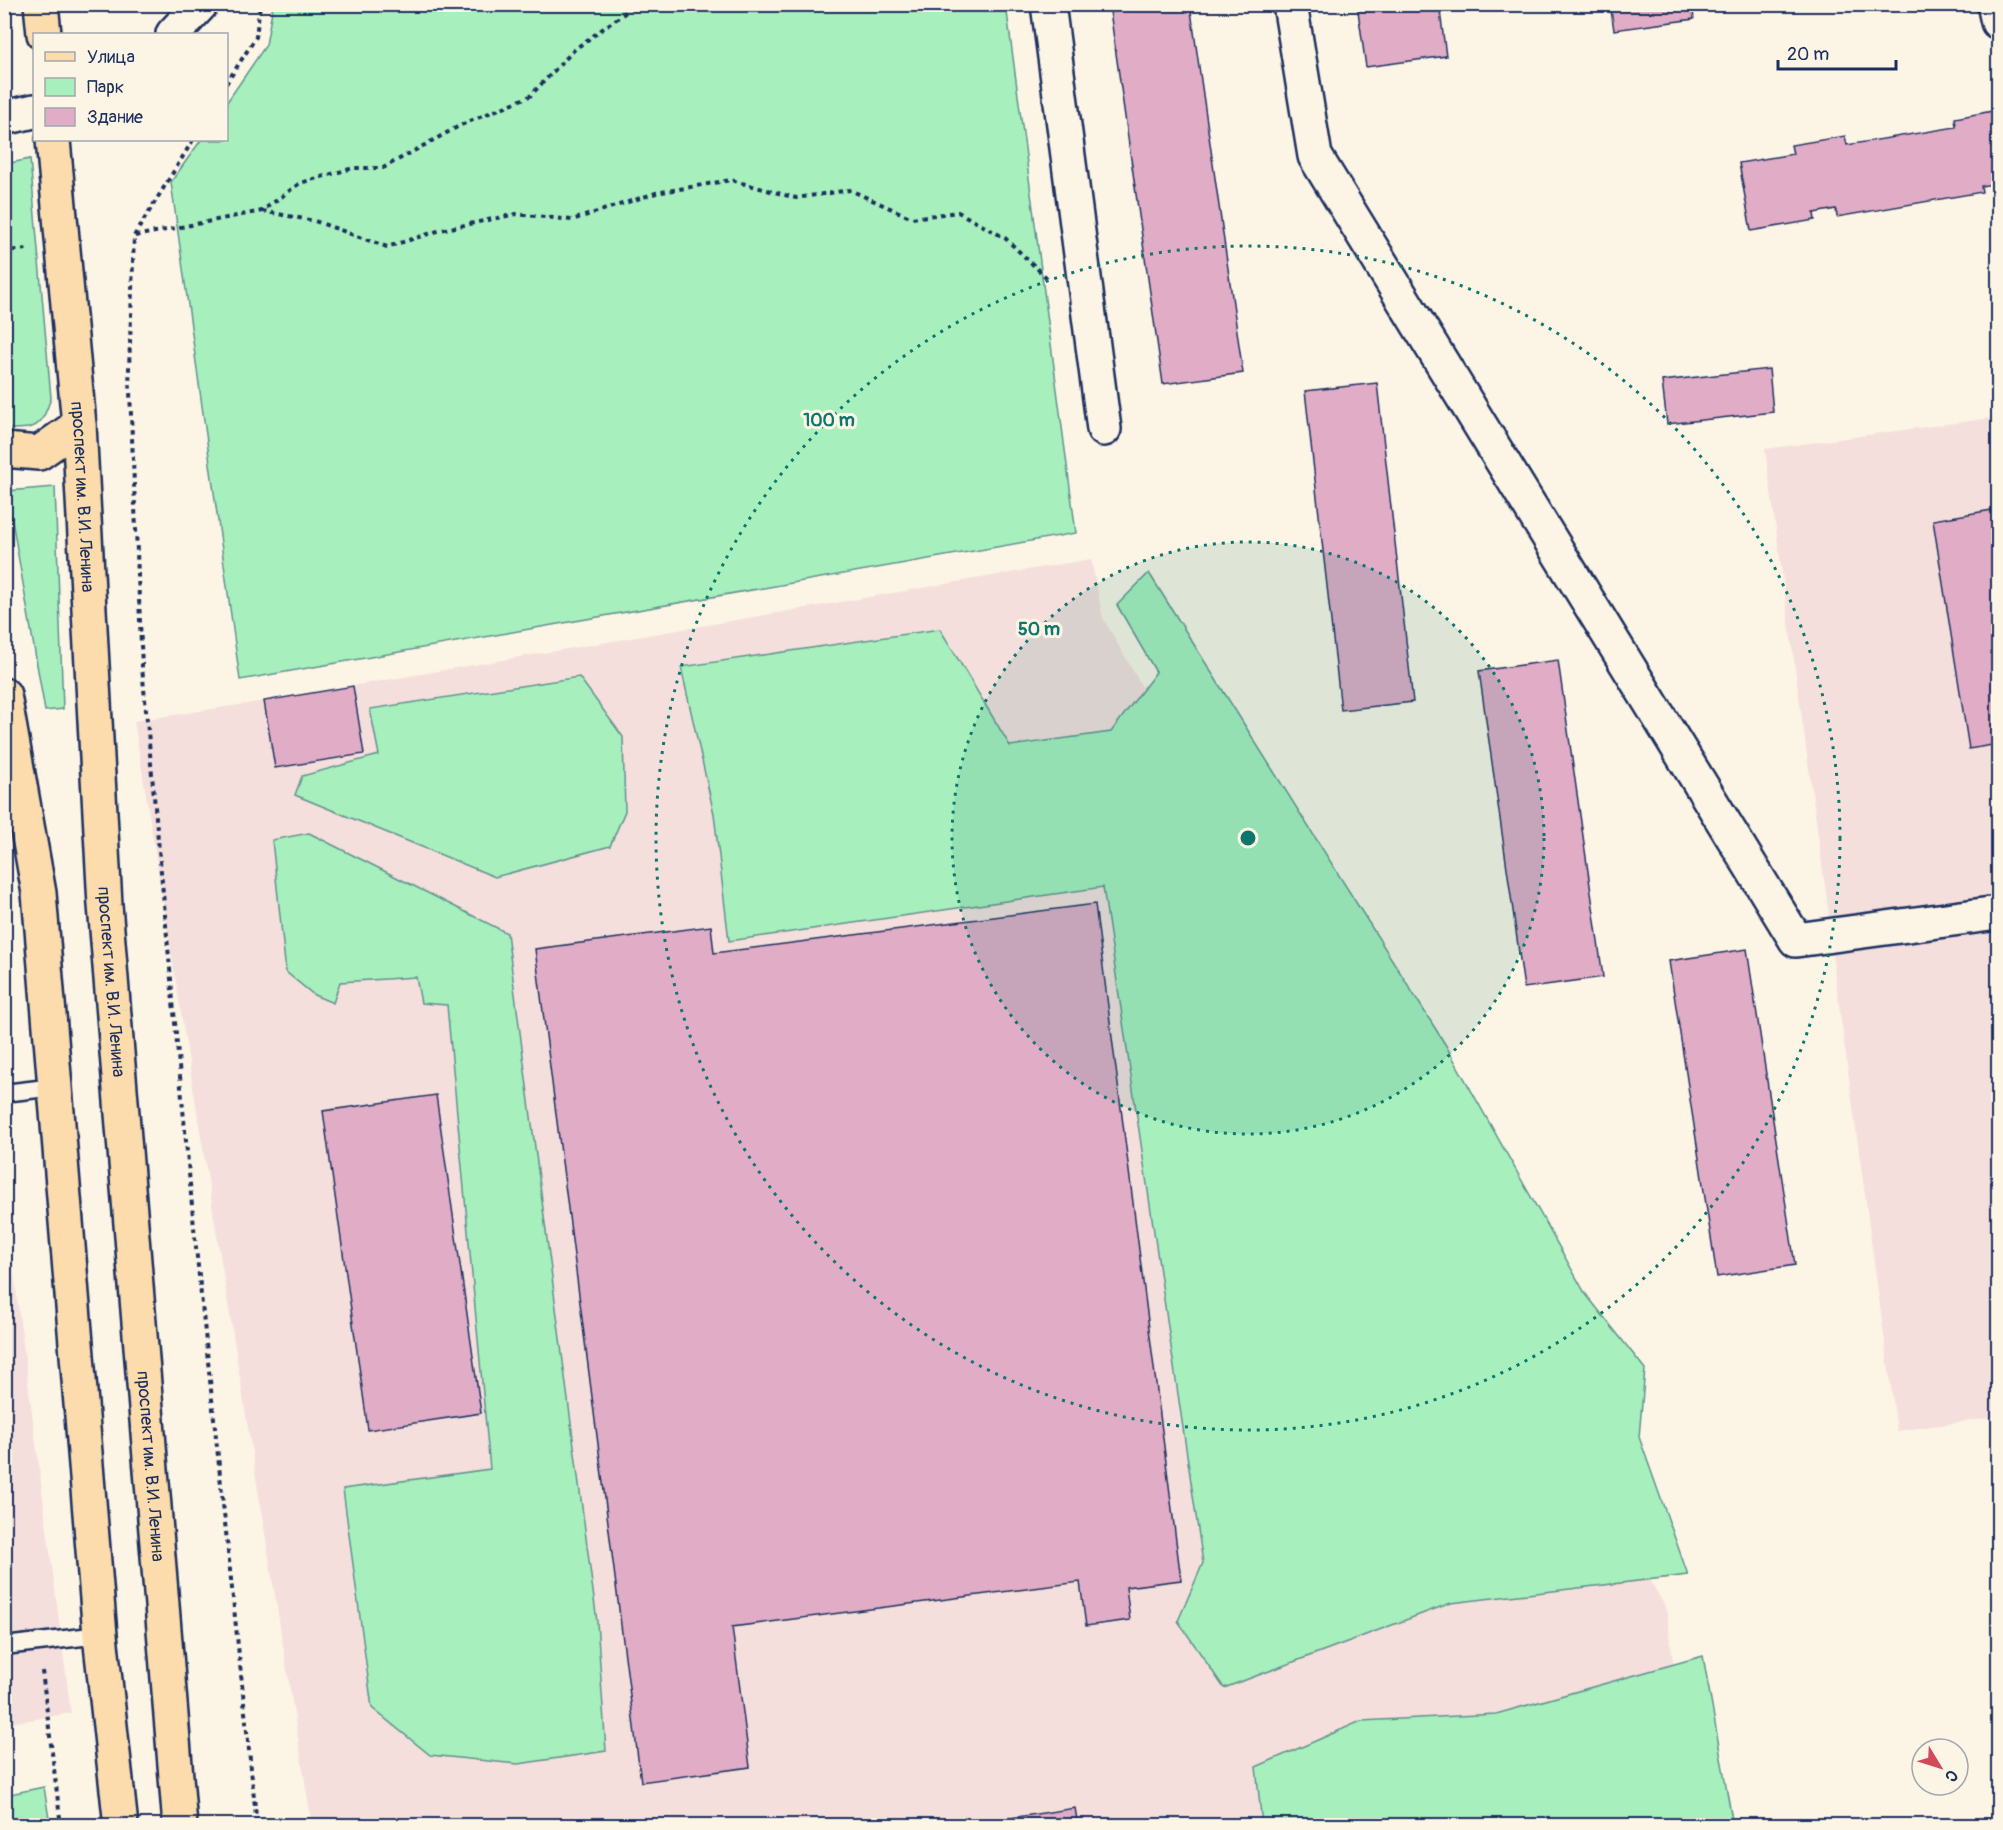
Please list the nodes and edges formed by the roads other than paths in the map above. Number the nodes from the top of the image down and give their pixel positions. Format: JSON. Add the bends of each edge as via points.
{"nodes":[{"id":1,"x":41,"y":4,"type":"edge"},
{"id":2,"x":201,"y":4,"type":"edge"},
{"id":3,"x":1048,"y":4,"type":"edge"},
{"id":4,"x":1290,"y":4,"type":"edge"},
{"id":5,"x":1995,"y":4,"type":"edge"},
{"id":6,"x":1998,"y":22,"type":"edge"},
{"id":7,"x":44,"y":33,"type":"edge"},
{"id":8,"x":174,"y":33,"type":"edge"},
{"id":9,"x":33,"y":111,"type":"edge"},
{"id":10,"x":4,"y":118,"type":"edge"},
{"id":11,"x":53,"y":141,"type":"edge"},
{"id":12,"x":79,"y":425,"type":"junction"},
{"id":13,"x":1104,"y":429,"type":"dead end"},
{"id":14,"x":4,"y":450,"type":"edge"},
{"id":15,"x":4,"y":695,"type":"edge"},
{"id":16,"x":1998,"y":913,"type":"edge"},
{"id":17,"x":55,"y":1087,"type":"junction"},
{"id":18,"x":4,"y":1093,"type":"edge"},
{"id":19,"x":100,"y":1635,"type":"junction"},
{"id":20,"x":4,"y":1646,"type":"edge"},
{"id":21,"x":121,"y":1826,"type":"edge"},
{"id":22,"x":180,"y":1826,"type":"edge"}],
"edges":[{"from":1,"to":7,"type":"main road"},
{"from":2,"to":8,"type":"street"},
{"from":3,"to":13,"type":"street"},
{"from":4,"to":16,"type":"street","via":[[1315,156],[1796,940]]},
{"from":5,"to":6,"type":"street"},
{"from":9,"to":10,"type":"street"},
{"from":11,"to":12,"type":"main road","name":"проспект им. В.И. Ленина"},
{"from":12,"to":14,"type":"main road","via":[[39,453]]},
{"from":12,"to":22,"type":"main road","name":"проспект им. В.И. Ленина","via":[[105,905]]},
{"from":15,"to":17,"type":"main road","via":[[39,893]]},
{"from":17,"to":18,"type":"lane"},
{"from":17,"to":19,"type":"main road"},
{"from":19,"to":20,"type":"lane"},
{"from":19,"to":21,"type":"main road"}]}
